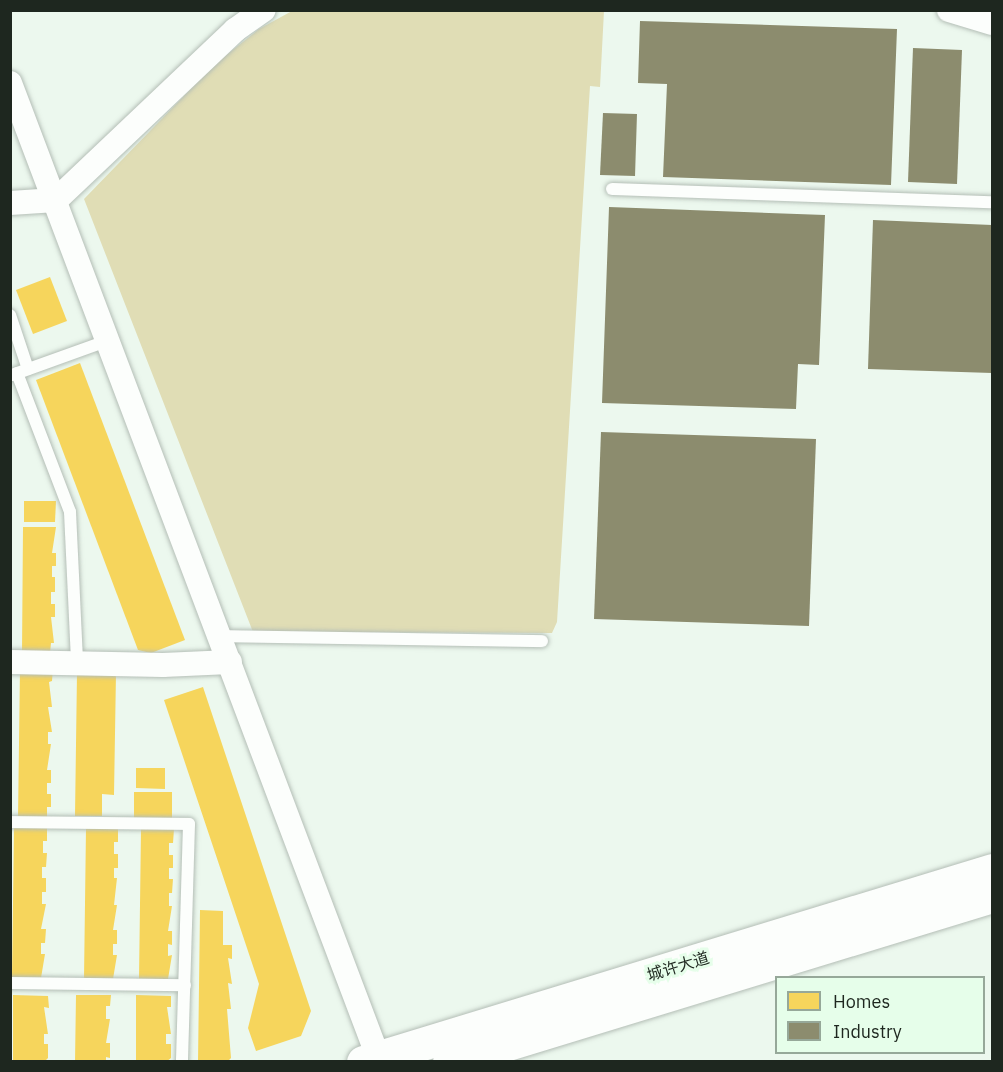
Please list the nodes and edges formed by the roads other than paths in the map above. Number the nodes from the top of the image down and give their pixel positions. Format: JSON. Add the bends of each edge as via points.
{"nodes":[{"id":1,"x":264,"y":10,"type":"edge"},
{"id":2,"x":949,"y":10,"type":"edge"},
{"id":3,"x":993,"y":23,"type":"edge"},
{"id":4,"x":10,"y":83,"type":"edge"},
{"id":5,"x":612,"y":189,"type":"dead end"},
{"id":6,"x":56,"y":200,"type":"junction"},
{"id":7,"x":993,"y":202,"type":"edge"},
{"id":8,"x":10,"y":203,"type":"edge"},
{"id":9,"x":10,"y":315,"type":"edge"},
{"id":10,"x":110,"y":340,"type":"junction"},
{"id":11,"x":19,"y":373,"type":"edge"},
{"id":12,"x":220,"y":636,"type":"junction"},
{"id":13,"x":543,"y":641,"type":"dead end"},
{"id":14,"x":10,"y":662,"type":"edge"},
{"id":15,"x":230,"y":662,"type":"junction"},
{"id":16,"x":77,"y":663,"type":"junction"},
{"id":17,"x":10,"y":822,"type":"edge"},
{"id":18,"x":993,"y":870,"type":"edge"},
{"id":19,"x":993,"y":896,"type":"edge"},
{"id":20,"x":10,"y":983,"type":"edge"},
{"id":21,"x":185,"y":985,"type":"junction"},
{"id":22,"x":371,"y":1059,"type":"edge"},
{"id":23,"x":182,"y":1062,"type":"edge"},
{"id":24,"x":449,"y":1062,"type":"edge"}],
"edges":[{"from":1,"to":6,"type":"street","via":[[236,30]]},
{"from":2,"to":3,"type":"street"},
{"from":4,"to":6,"type":"street"},
{"from":5,"to":7,"type":"lane"},
{"from":6,"to":8,"type":"street"},
{"from":6,"to":10,"type":"street"},
{"from":9,"to":11,"type":"lane"},
{"from":10,"to":11,"type":"lane"},
{"from":10,"to":12,"type":"street"},
{"from":11,"to":16,"type":"lane","via":[[70,512]]},
{"from":12,"to":13,"type":"lane"},
{"from":12,"to":15,"type":"street"},
{"from":14,"to":16,"type":"street"},
{"from":15,"to":16,"type":"street"},
{"from":15,"to":22,"type":"street"},
{"from":17,"to":21,"type":"lane","via":[[189,824]]},
{"from":18,"to":22,"type":"main road","name":"城许大道"},
{"from":19,"to":24,"type":"main road","name":"城许大道"},
{"from":20,"to":21,"type":"lane"},
{"from":21,"to":23,"type":"lane"}]}
